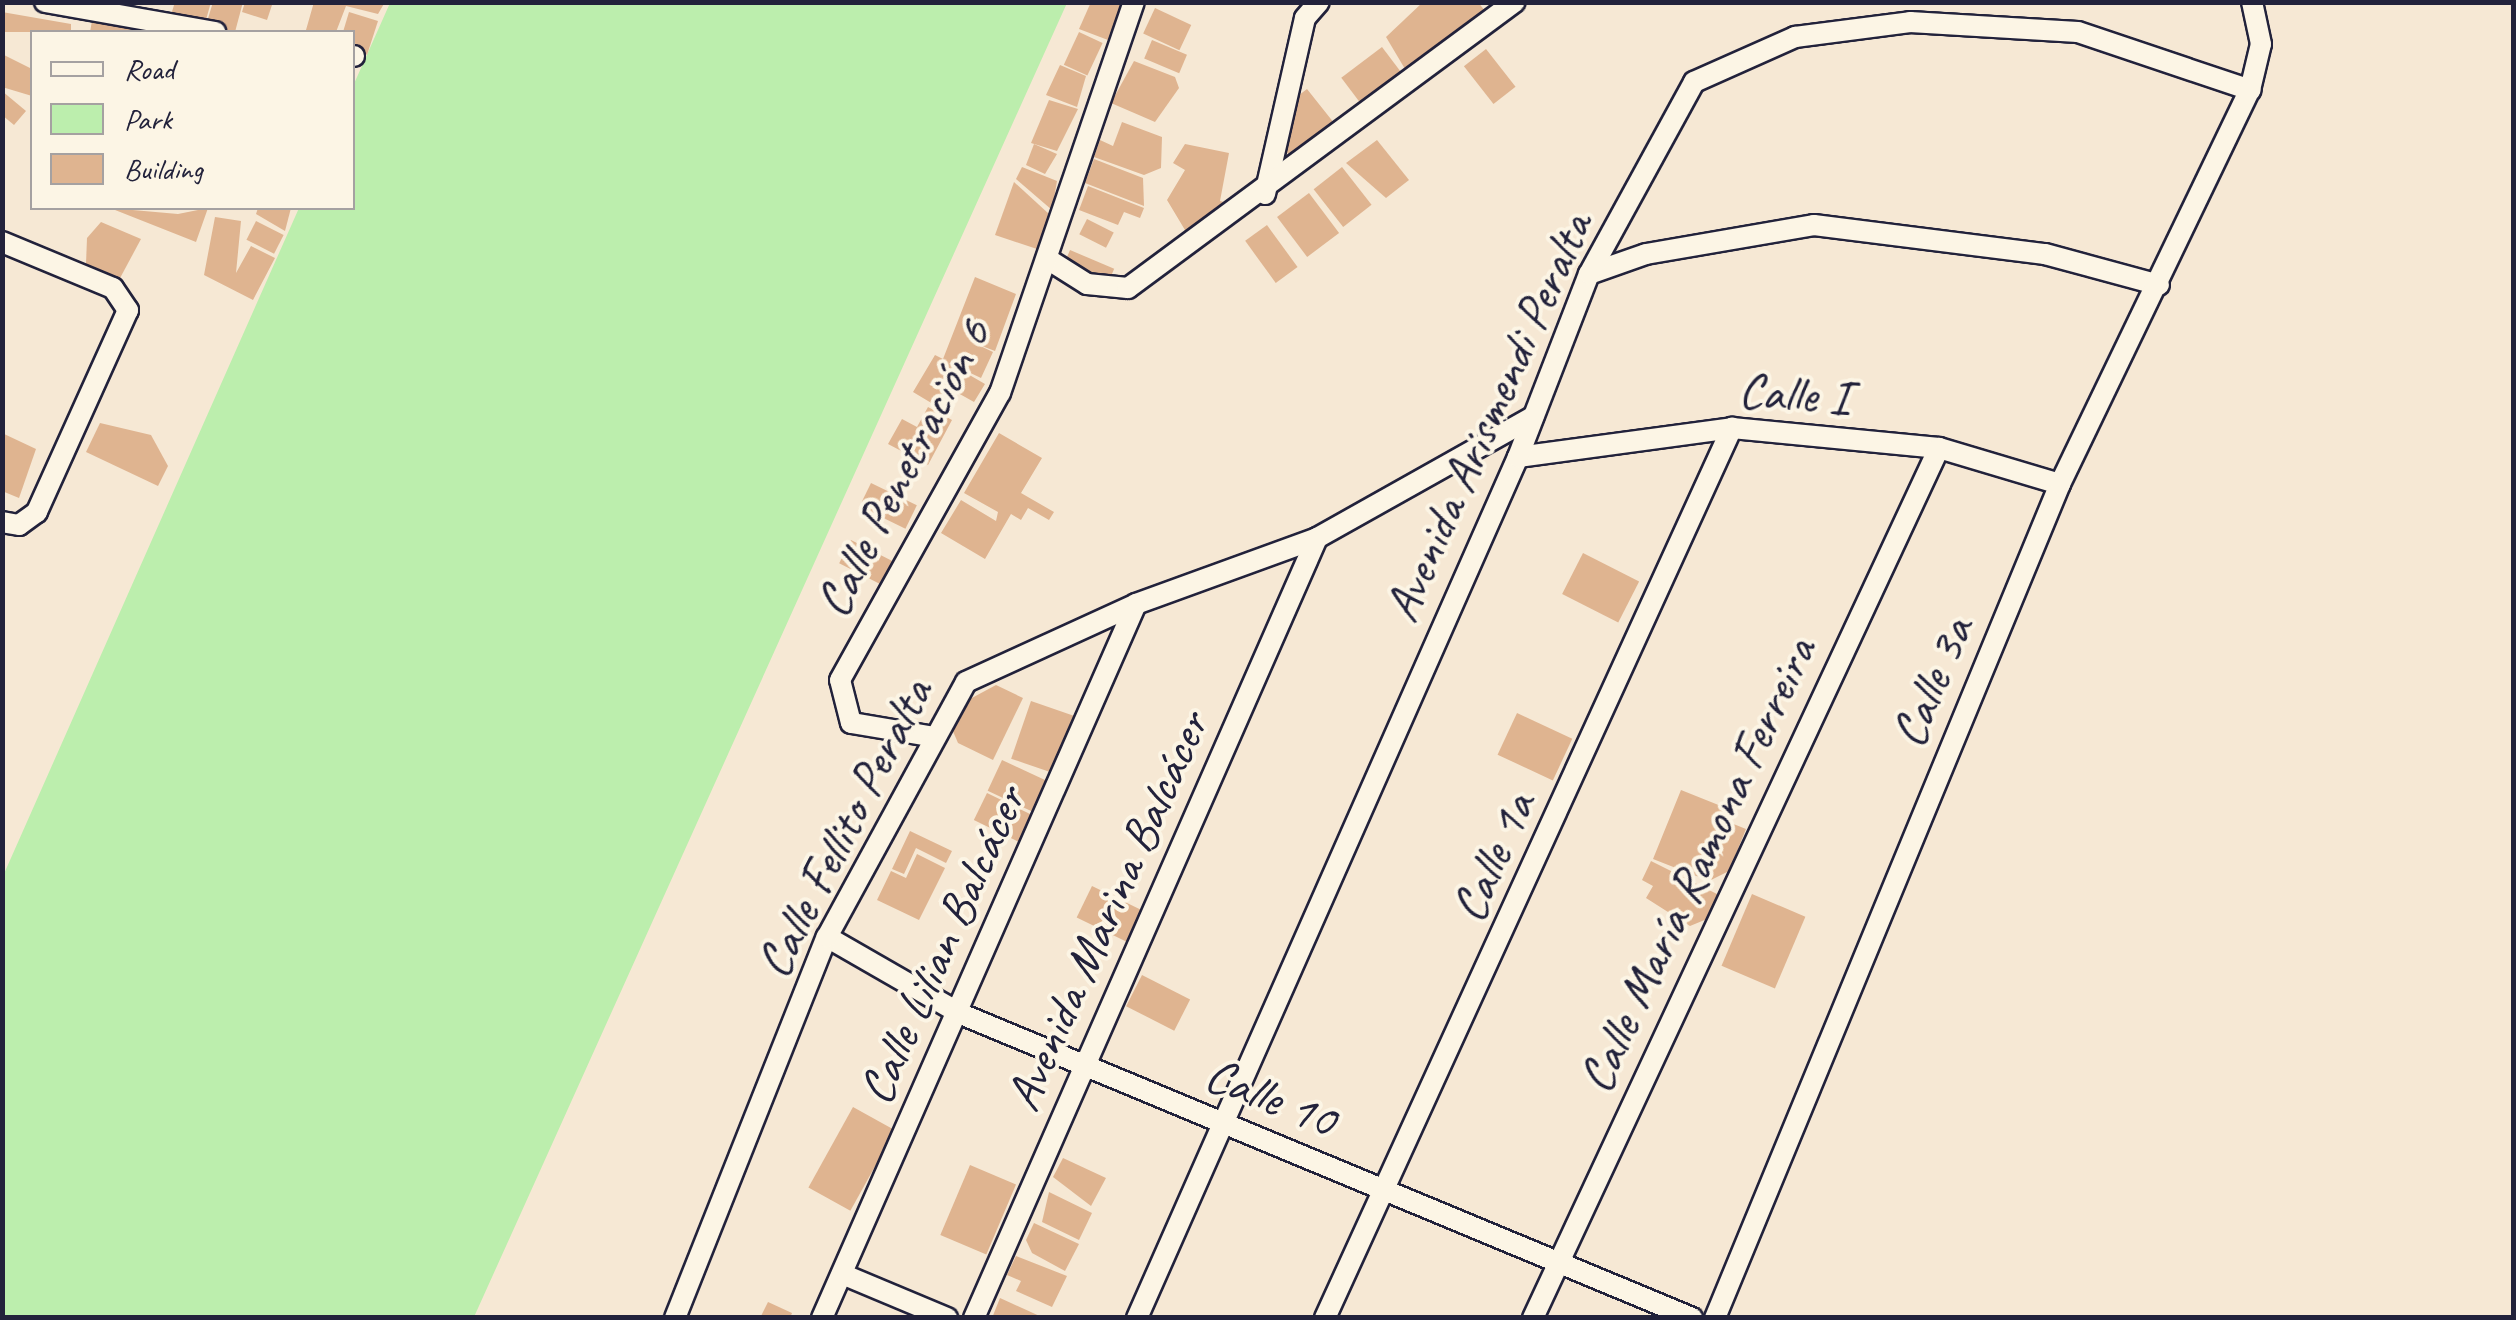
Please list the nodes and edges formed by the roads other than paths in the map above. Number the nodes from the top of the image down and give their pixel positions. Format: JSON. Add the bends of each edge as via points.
{"nodes":[{"id":1,"x":44,"y":2,"type":"edge"},
{"id":2,"x":1134,"y":2,"type":"edge"},
{"id":3,"x":1320,"y":2,"type":"edge"},
{"id":4,"x":1516,"y":2,"type":"edge"},
{"id":5,"x":2252,"y":2,"type":"edge"},
{"id":6,"x":84,"y":6,"type":"edge"},
{"id":7,"x":77,"y":30,"type":"edge"},
{"id":8,"x":206,"y":30,"type":"edge"},
{"id":9,"x":2250,"y":90,"type":"junction"},
{"id":10,"x":1265,"y":194,"type":"junction"},
{"id":11,"x":2,"y":242,"type":"edge"},
{"id":12,"x":1049,"y":260,"type":"junction"},
{"id":13,"x":1589,"y":274,"type":"junction"},
{"id":14,"x":2158,"y":285,"type":"junction"},
{"id":15,"x":1533,"y":417,"type":"junction"},
{"id":16,"x":1732,"y":428,"type":"junction"},
{"id":17,"x":1939,"y":448,"type":"junction"},
{"id":18,"x":1518,"y":457,"type":"junction"},
{"id":19,"x":2060,"y":484,"type":"junction"},
{"id":20,"x":2,"y":522,"type":"edge"},
{"id":21,"x":1317,"y":538,"type":"junction"},
{"id":22,"x":1136,"y":604,"type":"junction"},
{"id":23,"x":929,"y":736,"type":"junction"},
{"id":24,"x":827,"y":937,"type":"junction"},
{"id":25,"x":960,"y":1014,"type":"junction"},
{"id":26,"x":1084,"y":1068,"type":"junction"},
{"id":27,"x":1222,"y":1123,"type":"junction"},
{"id":28,"x":1390,"y":1190,"type":"junction"},
{"id":29,"x":1557,"y":1264,"type":"junction"},
{"id":30,"x":842,"y":1274,"type":"junction"},
{"id":31,"x":680,"y":1316,"type":"edge"},
{"id":32,"x":822,"y":1318,"type":"edge"},
{"id":33,"x":947,"y":1318,"type":"edge"},
{"id":34,"x":974,"y":1318,"type":"edge"},
{"id":35,"x":1137,"y":1318,"type":"edge"},
{"id":36,"x":1325,"y":1318,"type":"edge"},
{"id":37,"x":1532,"y":1318,"type":"edge"},
{"id":38,"x":1692,"y":1318,"type":"edge"},
{"id":39,"x":1715,"y":1318,"type":"edge"}],
"edges":[{"from":1,"to":6,"type":"street"},
{"from":2,"to":12,"type":"street","name":"Calle Penetración 6","via":[[1077,152]]},
{"from":3,"to":10,"type":"street","via":[[1305,18]]},
{"from":4,"to":10,"type":"street"},
{"from":5,"to":9,"type":"street","name":"Calle 3a","via":[[2261,44]]},
{"from":6,"to":7,"type":"street"},
{"from":6,"to":8,"type":"street"},
{"from":9,"to":13,"type":"street","name":"Avenida Arismendi Peralta","via":[[2078,32],[1910,22],[1796,37],[1694,82]]},
{"from":9,"to":14,"type":"street","name":"Calle 3a"},
{"from":10,"to":12,"type":"street","via":[[1128,288],[1087,284]]},
{"from":11,"to":20,"type":"street","via":[[113,288],[128,310],[36,512],[19,525]]},
{"from":12,"to":23,"type":"street","name":"Calle Penetración 6","via":[[1000,393],[840,680],[851,723]]},
{"from":13,"to":14,"type":"street","via":[[1646,254],[1814,225],[2046,254]]},
{"from":13,"to":15,"type":"street","name":"Avenida Arismendi Peralta"},
{"from":14,"to":19,"type":"street","name":"Calle 3a"},
{"from":15,"to":18,"type":"street","name":"Avenida Arismendi Peralta"},
{"from":15,"to":21,"type":"street","name":"Calle Fellito Peralta"},
{"from":16,"to":17,"type":"street","name":"Calle I"},
{"from":16,"to":18,"type":"street","name":"Calle I"},
{"from":16,"to":28,"type":"street","name":"Calle 1a"},
{"from":17,"to":19,"type":"street","name":"Calle I"},
{"from":17,"to":29,"type":"street","name":"Calle María Ramona Ferreira"},
{"from":18,"to":27,"type":"street","name":"Avenida Arismendi Peralta"},
{"from":19,"to":39,"type":"street","name":"Calle 3a"},
{"from":21,"to":22,"type":"street","name":"Calle Fellito Peralta"},
{"from":21,"to":26,"type":"street","name":"Avenida Marina Balcácer"},
{"from":22,"to":23,"type":"street","name":"Calle Fellito Peralta","via":[[980,670]]},
{"from":22,"to":25,"type":"street","name":"Calle Lilian Balcácer"},
{"from":23,"to":24,"type":"street","name":"Calle Fellito Peralta"},
{"from":24,"to":25,"type":"street","name":"Calle 10"},
{"from":24,"to":31,"type":"street","name":"Calle Fellito Peralta"},
{"from":25,"to":26,"type":"street","name":"Calle 10"},
{"from":25,"to":30,"type":"street","name":"Calle Lilian Balcácer"},
{"from":26,"to":27,"type":"street","name":"Calle 10"},
{"from":26,"to":34,"type":"street","name":"Avenida Marina Balcácer"},
{"from":27,"to":28,"type":"street","name":"Calle 10"},
{"from":27,"to":35,"type":"street","name":"Avenida Arismendi Peralta"},
{"from":28,"to":29,"type":"street","name":"Calle 10"},
{"from":28,"to":36,"type":"street","name":"Calle 1a"},
{"from":29,"to":37,"type":"street","name":"Calle María Ramona Ferreira"},
{"from":29,"to":38,"type":"street","name":"Calle 10"},
{"from":30,"to":32,"type":"street","name":"Calle Lilian Balcácer"},
{"from":30,"to":33,"type":"street"}]}
